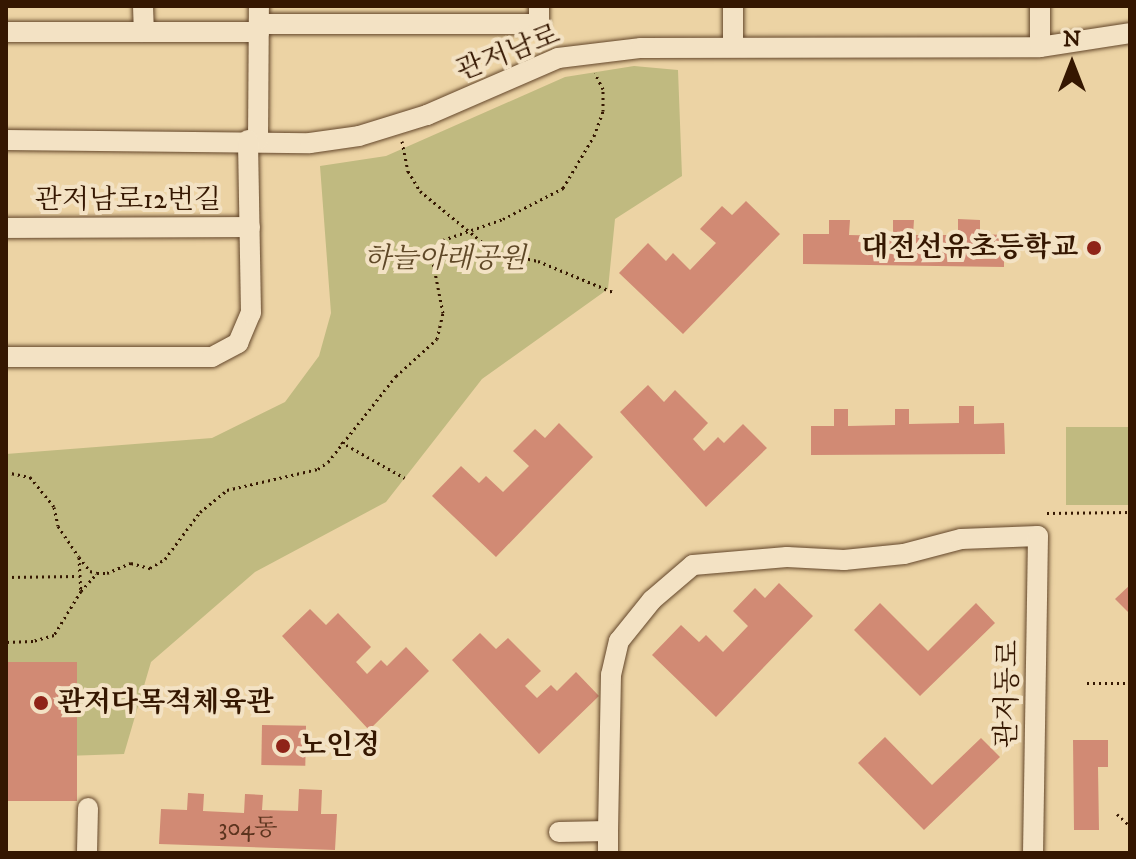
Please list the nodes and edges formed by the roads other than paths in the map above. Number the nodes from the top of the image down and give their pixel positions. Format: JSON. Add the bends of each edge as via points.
{"nodes":[{"id":1,"x":143,"y":6,"type":"edge"},
{"id":2,"x":539,"y":6,"type":"edge"},
{"id":3,"x":733,"y":6,"type":"edge"},
{"id":4,"x":1040,"y":6,"type":"edge"},
{"id":5,"x":259,"y":21,"type":"edge"},
{"id":6,"x":6,"y":32,"type":"edge"},
{"id":7,"x":144,"y":32,"type":"junction"},
{"id":8,"x":1130,"y":33,"type":"edge"},
{"id":9,"x":733,"y":47,"type":"junction"},
{"id":10,"x":1040,"y":47,"type":"junction"},
{"id":11,"x":6,"y":140,"type":"edge"},
{"id":12,"x":253,"y":140,"type":"junction"},
{"id":13,"x":250,"y":227,"type":"junction"},
{"id":14,"x":6,"y":228,"type":"edge"},
{"id":15,"x":6,"y":357,"type":"edge"},
{"id":16,"x":88,"y":808,"type":"dead end"},
{"id":17,"x":608,"y":831,"type":"junction"},
{"id":18,"x":559,"y":832,"type":"dead end"},
{"id":19,"x":87,"y":852,"type":"edge"},
{"id":20,"x":608,"y":853,"type":"edge"},
{"id":21,"x":1033,"y":853,"type":"edge"}],
"edges":[{"from":1,"to":7,"type":"street"},
{"from":2,"to":5,"type":"street","via":[[539,24]]},
{"from":3,"to":9,"type":"street"},
{"from":4,"to":10,"type":"street"},
{"from":5,"to":7,"type":"street"},
{"from":5,"to":12,"type":"street","name":"관저남로12번길"},
{"from":6,"to":7,"type":"street"},
{"from":8,"to":10,"type":"street","name":"관저남로"},
{"from":9,"to":10,"type":"street","name":"관저남로"},
{"from":9,"to":12,"type":"street","name":"관저남로","via":[[641,48],[558,58],[396,127],[310,143]]},
{"from":11,"to":12,"type":"street","name":"관저남로"},
{"from":12,"to":13,"type":"street","name":"관저남로12번길"},
{"from":13,"to":14,"type":"street","name":"관저남로12번길"},
{"from":13,"to":15,"type":"street","name":"관저남로12번길","via":[[251,313],[238,343],[212,357]]},
{"from":16,"to":19,"type":"street"},
{"from":17,"to":18,"type":"street"},
{"from":17,"to":20,"type":"street"},
{"from":17,"to":21,"type":"street","name":"관저동로","via":[[611,675],[619,641],[652,600],[693,565],[787,557],[844,560],[904,554],[961,539],[1038,536]]}]}
